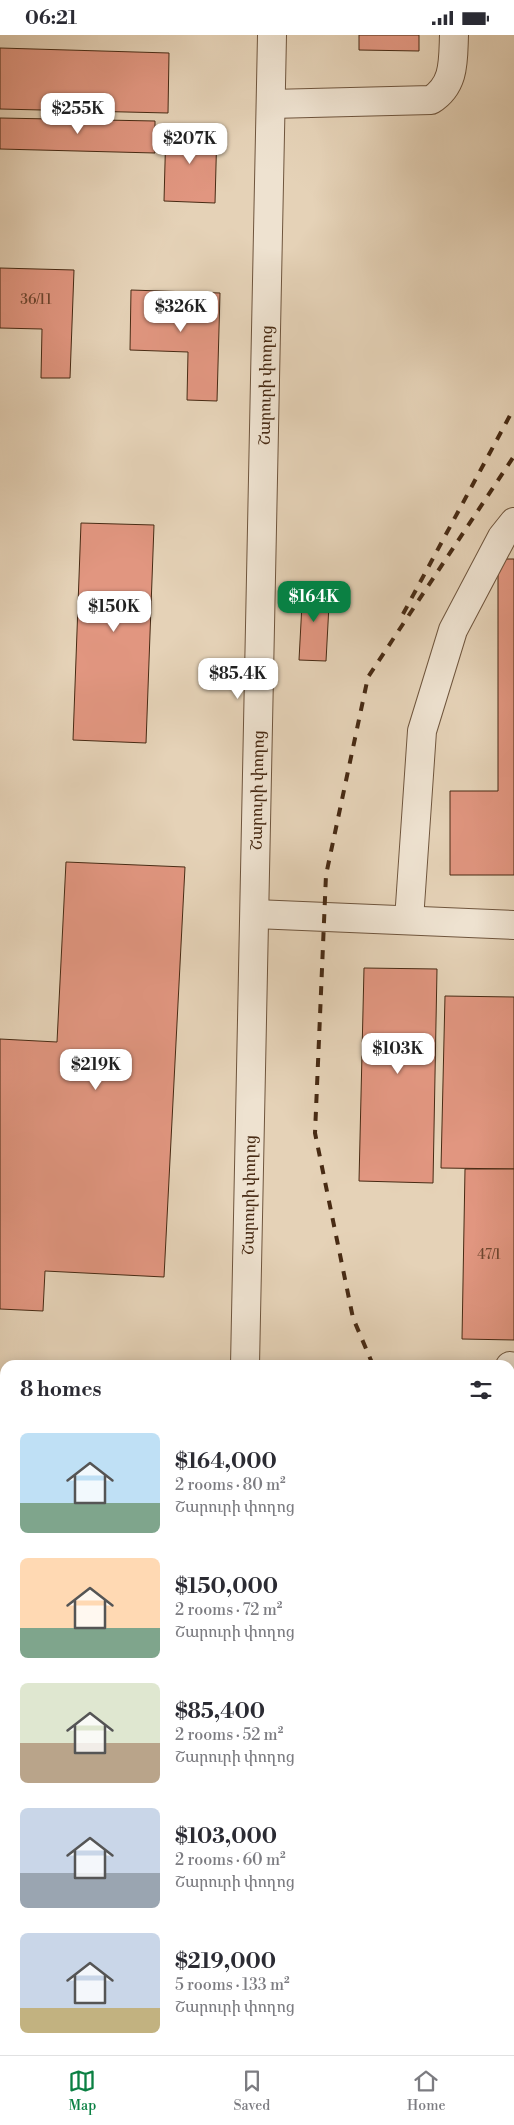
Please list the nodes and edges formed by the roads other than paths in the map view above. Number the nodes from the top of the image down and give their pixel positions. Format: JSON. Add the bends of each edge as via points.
{"nodes":[{"id":1,"x":272,"y":35,"type":"edge"},
{"id":2,"x":454,"y":35,"type":"edge"},
{"id":3,"x":271,"y":104,"type":"junction"},
{"id":4,"x":514,"y":522,"type":"edge"},
{"id":5,"x":254,"y":914,"type":"junction"},
{"id":6,"x":409,"y":921,"type":"junction"},
{"id":7,"x":514,"y":925,"type":"edge"},
{"id":8,"x":245,"y":1360,"type":"edge"}],
"edges":[{"from":1,"to":3,"type":"street","name":"Շարուրի փողոց"},
{"from":2,"to":3,"type":"street","via":[[453,70],[440,95],[431,100]]},
{"from":3,"to":5,"type":"street","name":"Շարուրի փողոց"},
{"from":4,"to":6,"type":"street","via":[[502,537],[453,630],[422,731]]},
{"from":5,"to":6,"type":"street"},
{"from":5,"to":8,"type":"street","name":"Շարուրի փողոց"},
{"from":6,"to":7,"type":"street"}]}
